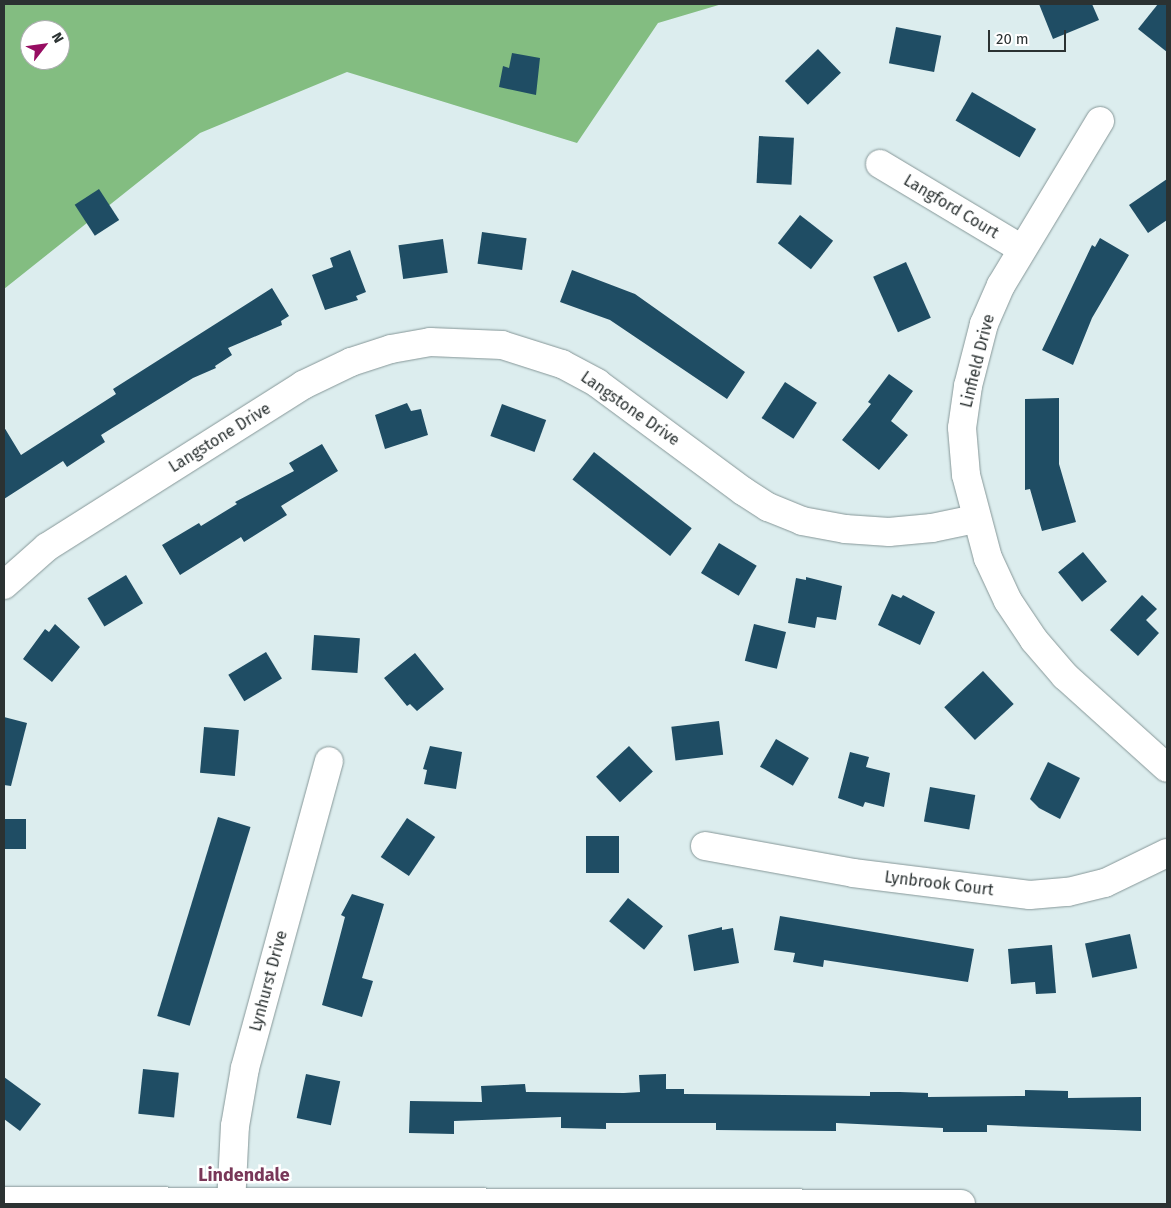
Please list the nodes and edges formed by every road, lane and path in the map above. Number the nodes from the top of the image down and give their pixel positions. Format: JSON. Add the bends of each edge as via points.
{"nodes":[{"id":1,"x":1100,"y":121,"type":"dead end"},
{"id":2,"x":880,"y":164,"type":"dead end"},
{"id":3,"x":1022,"y":249,"type":"junction"},
{"id":4,"x":975,"y":518,"type":"junction"},
{"id":5,"x":4,"y":585,"type":"edge"},
{"id":6,"x":329,"y":761,"type":"dead end"},
{"id":7,"x":1167,"y":768,"type":"edge"},
{"id":8,"x":705,"y":846,"type":"dead end"},
{"id":9,"x":1167,"y":853,"type":"edge"},
{"id":10,"x":4,"y":1201,"type":"edge"},
{"id":11,"x":231,"y":1203,"type":"edge"},
{"id":12,"x":961,"y":1204,"type":"edge"}],
"edges":[{"from":1,"to":3,"type":"street","name":"Linfield Drive"},
{"from":2,"to":3,"type":"street","name":"Langford Court"},
{"from":3,"to":4,"type":"street","name":"Linfield Drive","via":[[984,324],[968,386],[962,428],[966,475]]},
{"from":4,"to":5,"type":"street","name":"Langstone Drive","via":[[932,528],[889,532],[844,529],[802,521],[768,507],[743,491],[597,383],[562,364],[502,345],[430,342],[391,349],[303,385],[46,547]]},
{"from":4,"to":7,"type":"street","name":"Linfield Drive","via":[[988,558],[1008,601],[1034,640],[1065,676]]},
{"from":6,"to":11,"type":"street","name":"Lynhurst Drive","via":[[245,1068],[235,1126]]},
{"from":8,"to":9,"type":"street","name":"Lynbrook Court","via":[[853,873],[1030,895],[1068,892],[1105,883],[1141,869]]},
{"from":10,"to":11,"type":"street"},
{"from":11,"to":12,"type":"street"}]}
